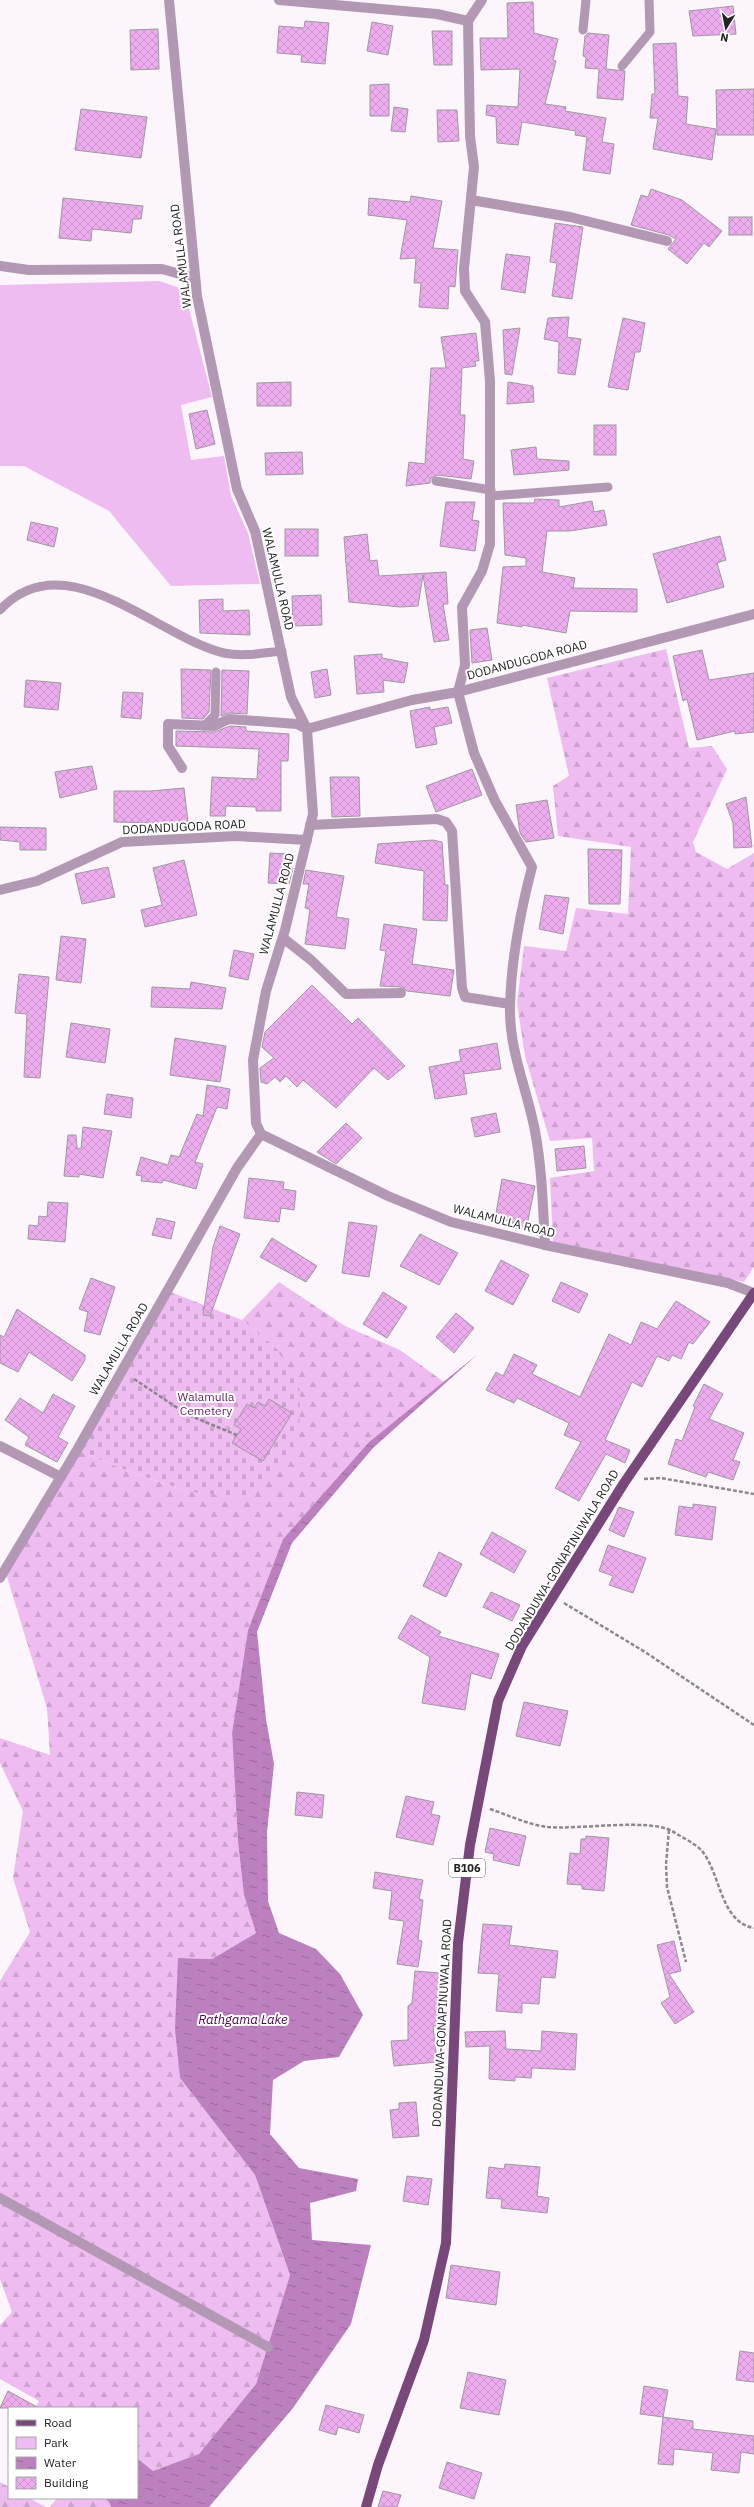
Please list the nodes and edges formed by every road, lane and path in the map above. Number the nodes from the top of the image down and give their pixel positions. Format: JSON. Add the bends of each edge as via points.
{"nodes":[{"id":1,"x":169,"y":0,"type":"edge"},
{"id":2,"x":279,"y":0,"type":"edge"},
{"id":3,"x":482,"y":0,"type":"edge"},
{"id":4,"x":586,"y":0,"type":"edge"},
{"id":5,"x":649,"y":0,"type":"edge"},
{"id":6,"x":468,"y":21,"type":"junction"},
{"id":7,"x":583,"y":30,"type":"dead end"},
{"id":8,"x":622,"y":66,"type":"dead end"},
{"id":9,"x":471,"y":200,"type":"junction"},
{"id":10,"x":667,"y":240,"type":"dead end"},
{"id":11,"x":0,"y":266,"type":"edge"},
{"id":12,"x":194,"y":278,"type":"junction"},
{"id":13,"x":436,"y":481,"type":"dead end"},
{"id":14,"x":608,"y":487,"type":"dead end"},
{"id":15,"x":491,"y":493,"type":"junction"},
{"id":16,"x":0,"y":610,"type":"edge"},
{"id":17,"x":754,"y":614,"type":"edge"},
{"id":18,"x":282,"y":651,"type":"junction"},
{"id":19,"x":216,"y":672,"type":"dead end"},
{"id":20,"x":458,"y":692,"type":"junction"},
{"id":21,"x":204,"y":726,"type":"junction"},
{"id":22,"x":307,"y":729,"type":"junction"},
{"id":23,"x":182,"y":768,"type":"dead end"},
{"id":24,"x":310,"y":824,"type":"junction"},
{"id":25,"x":306,"y":840,"type":"junction"},
{"id":26,"x":0,"y":890,"type":"edge"},
{"id":27,"x":283,"y":938,"type":"junction"},
{"id":28,"x":401,"y":993,"type":"dead end"},
{"id":29,"x":510,"y":1004,"type":"junction"},
{"id":30,"x":261,"y":1134,"type":"junction"},
{"id":31,"x":545,"y":1245,"type":"junction"},
{"id":32,"x":754,"y":1293,"type":"edge"},
{"id":33,"x":122,"y":1370,"type":"junction"},
{"id":34,"x":237,"y":1435,"type":"dead end"},
{"id":35,"x":0,"y":1446,"type":"edge"},
{"id":36,"x":61,"y":1477,"type":"junction"},
{"id":37,"x":624,"y":1483,"type":"junction"},
{"id":38,"x":754,"y":1494,"type":"edge"},
{"id":39,"x":0,"y":1578,"type":"edge"},
{"id":40,"x":553,"y":1597,"type":"junction"},
{"id":41,"x":754,"y":1725,"type":"edge"},
{"id":42,"x":478,"y":1806,"type":"junction"},
{"id":43,"x":669,"y":1830,"type":"junction"},
{"id":44,"x":754,"y":1928,"type":"edge"},
{"id":45,"x":686,"y":1962,"type":"dead end"},
{"id":46,"x":0,"y":2198,"type":"edge"},
{"id":47,"x":268,"y":2347,"type":"dead end"},
{"id":48,"x":366,"y":2507,"type":"edge"}],
"edges":[{"from":1,"to":12,"type":"street","name":"WALAMULLA ROAD"},
{"from":2,"to":6,"type":"street","via":[[437,14]]},
{"from":3,"to":6,"type":"street"},
{"from":4,"to":7,"type":"lane"},
{"from":5,"to":8,"type":"lane","via":[[650,32]]},
{"from":6,"to":9,"type":"street","via":[[470,136],[474,167]]},
{"from":9,"to":10,"type":"street","via":[[570,217]]},
{"from":9,"to":15,"type":"street","via":[[464,269],[465,291],[485,322],[490,381]]},
{"from":11,"to":12,"type":"street","via":[[29,270],[162,269]]},
{"from":12,"to":18,"type":"street","name":"WALAMULLA ROAD","via":[[237,489],[255,531]]},
{"from":13,"to":15,"type":"lane"},
{"from":14,"to":15,"type":"lane"},
{"from":15,"to":20,"type":"street","via":[[490,544],[482,571],[462,607],[465,664]]},
{"from":16,"to":18,"type":"lane","via":[[23,594],[45,584],[71,586],[131,608],[204,646],[225,653],[252,655]]},
{"from":17,"to":20,"type":"street","name":"DODANDUGODA ROAD"},
{"from":18,"to":22,"type":"street","name":"WALAMULLA ROAD","via":[[291,697]]},
{"from":19,"to":21,"type":"lane","via":[[215,715]]},
{"from":20,"to":22,"type":"street","name":"DODANDUGODA ROAD","via":[[412,700]]},
{"from":20,"to":29,"type":"street","via":[[474,754],[495,801],[532,867],[518,921]]},
{"from":21,"to":22,"type":"street","via":[[214,726],[229,719],[297,724]]},
{"from":21,"to":23,"type":"street","via":[[168,724],[168,746]]},
{"from":22,"to":24,"type":"street","name":"WALAMULLA ROAD","via":[[313,814]]},
{"from":24,"to":25,"type":"street","name":"WALAMULLA ROAD"},
{"from":24,"to":29,"type":"street","via":[[437,819],[446,822],[452,831],[462,988],[465,997]]},
{"from":25,"to":26,"type":"street","name":"DODANDUGODA ROAD","via":[[236,836],[122,842],[37,881]]},
{"from":25,"to":27,"type":"street","name":"WALAMULLA ROAD"},
{"from":27,"to":28,"type":"street","via":[[311,960],[346,994]]},
{"from":27,"to":30,"type":"street","name":"WALAMULLA ROAD","via":[[266,991],[253,1060],[256,1123]]},
{"from":29,"to":31,"type":"street","via":[[515,1056],[535,1131]]},
{"from":30,"to":31,"type":"street","name":"WALAMULLA ROAD","via":[[388,1196],[451,1222]]},
{"from":30,"to":33,"type":"street","name":"WALAMULLA ROAD","via":[[237,1168]]},
{"from":31,"to":32,"type":"street","name":"WALAMULLA ROAD","via":[[728,1283]]},
{"from":32,"to":37,"type":"main road","name":"DODANDUWA-GONAPINUWALA ROAD","number":"B106"},
{"from":33,"to":34,"type":"path","via":[[188,1415]]},
{"from":33,"to":36,"type":"street","name":"WALAMULLA ROAD"},
{"from":35,"to":36,"type":"street"},
{"from":36,"to":39,"type":"street","name":"WALAMULLA ROAD"},
{"from":37,"to":38,"type":"path","via":[[661,1478]]},
{"from":37,"to":40,"type":"main road","name":"DODANDUWA-GONAPINUWALA ROAD","number":"B106"},
{"from":40,"to":41,"type":"path","via":[[644,1652]]},
{"from":40,"to":42,"type":"main road","name":"DODANDUWA-GONAPINUWALA ROAD","number":"B106","via":[[522,1646],[498,1701]]},
{"from":42,"to":43,"type":"path","via":[[546,1827],[643,1826]]},
{"from":42,"to":48,"type":"main road","name":"DODANDUWA-GONAPINUWALA ROAD","number":"B106","via":[[470,1846],[458,1943],[446,2243],[424,2340],[378,2465]]},
{"from":43,"to":44,"type":"path","via":[[701,1850],[711,1864],[730,1912],[743,1926]]},
{"from":43,"to":45,"type":"path","via":[[667,1887]]},
{"from":46,"to":47,"type":"street"}]}
